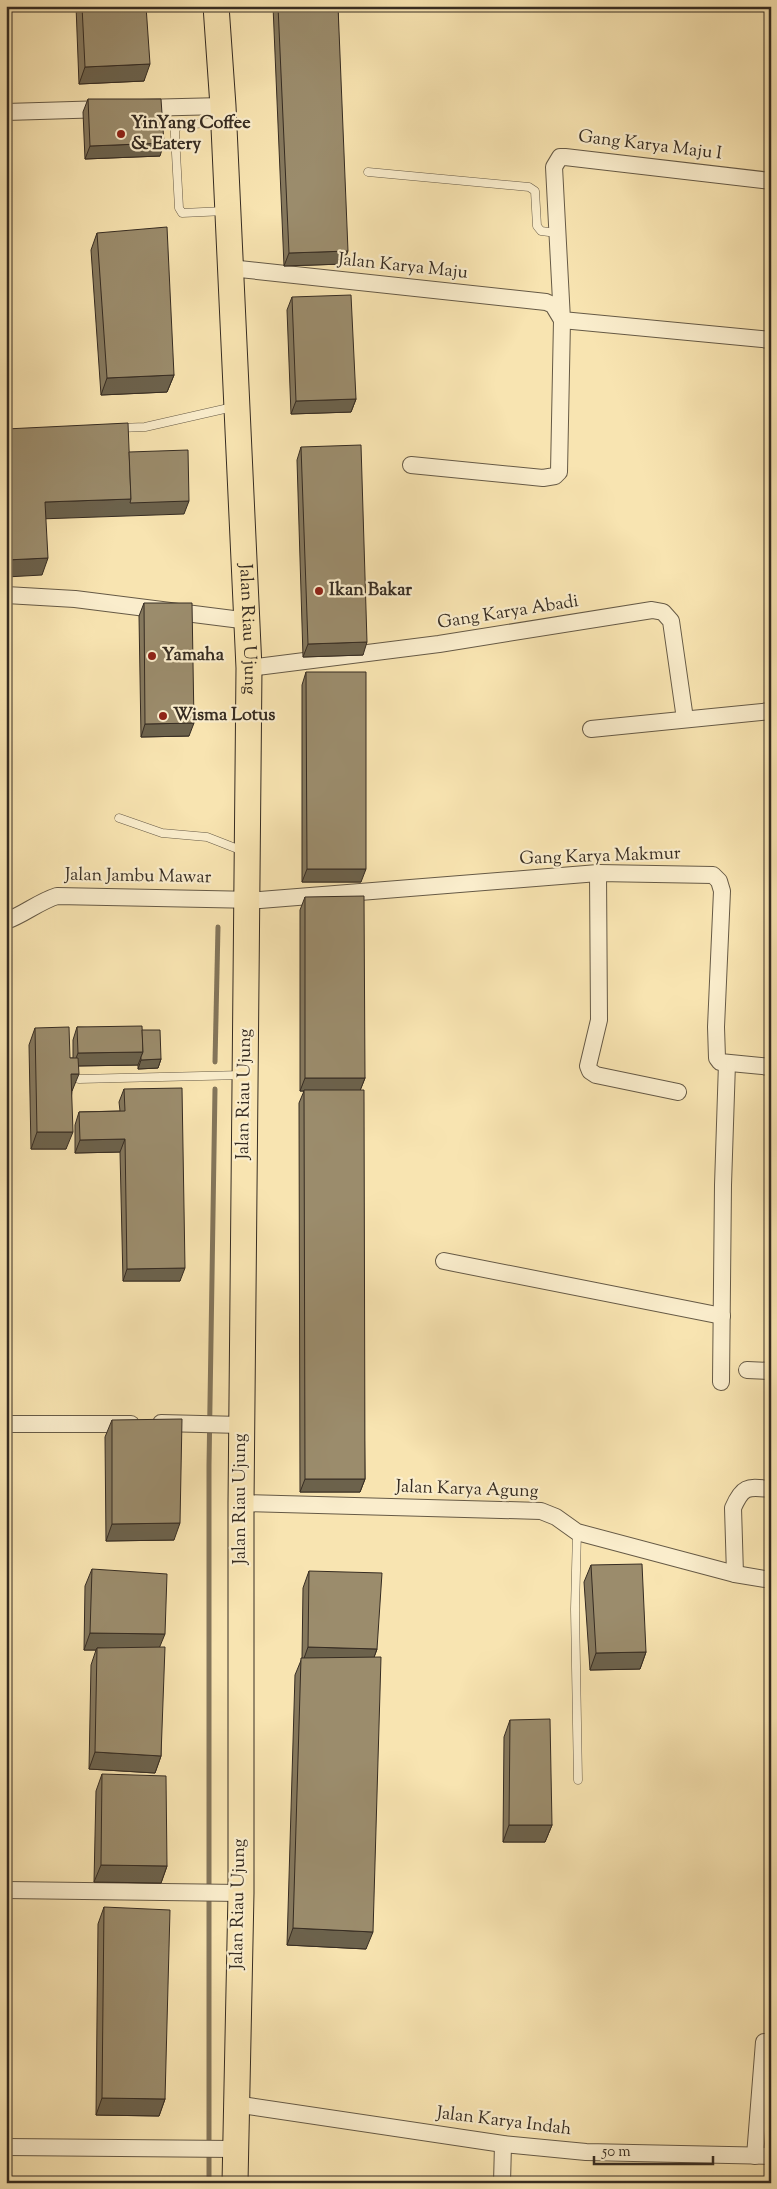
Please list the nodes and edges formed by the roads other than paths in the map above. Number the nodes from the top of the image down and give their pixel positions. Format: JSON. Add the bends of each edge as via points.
{"nodes":[{"id":1,"x":216,"y":6,"type":"edge"},
{"id":2,"x":6,"y":112,"type":"edge"},
{"id":3,"x":223,"y":114,"type":"junction"},
{"id":4,"x":368,"y":172,"type":"dead end"},
{"id":5,"x":771,"y":181,"type":"edge"},
{"id":6,"x":227,"y":211,"type":"junction"},
{"id":7,"x":557,"y":233,"type":"junction"},
{"id":8,"x":230,"y":268,"type":"junction"},
{"id":9,"x":562,"y":320,"type":"junction"},
{"id":10,"x":771,"y":340,"type":"edge"},
{"id":11,"x":237,"y":406,"type":"junction"},
{"id":12,"x":106,"y":428,"type":"edge"},
{"id":13,"x":410,"y":465,"type":"dead end"},
{"id":14,"x":6,"y":595,"type":"edge"},
{"id":15,"x":249,"y":621,"type":"junction"},
{"id":16,"x":249,"y":668,"type":"junction"},
{"id":17,"x":771,"y":711,"type":"edge"},
{"id":18,"x":685,"y":719,"type":"junction"},
{"id":19,"x":591,"y":729,"type":"dead end"},
{"id":20,"x":119,"y":818,"type":"dead end"},
{"id":21,"x":247,"y":853,"type":"junction"},
{"id":22,"x":598,"y":873,"type":"junction"},
{"id":23,"x":246,"y":899,"type":"junction"},
{"id":24,"x":6,"y":921,"type":"edge"},
{"id":25,"x":727,"y":1063,"type":"junction"},
{"id":26,"x":771,"y":1066,"type":"edge"},
{"id":27,"x":245,"y":1075,"type":"junction"},
{"id":28,"x":78,"y":1079,"type":"edge"},
{"id":29,"x":678,"y":1092,"type":"dead end"},
{"id":30,"x":444,"y":1261,"type":"dead end"},
{"id":31,"x":722,"y":1316,"type":"junction"},
{"id":32,"x":747,"y":1370,"type":"dead end"},
{"id":33,"x":771,"y":1371,"type":"edge"},
{"id":34,"x":721,"y":1382,"type":"dead end"},
{"id":35,"x":6,"y":1424,"type":"edge"},
{"id":36,"x":235,"y":1424,"type":"junction"},
{"id":37,"x":771,"y":1489,"type":"edge"},
{"id":38,"x":241,"y":1503,"type":"junction"},
{"id":39,"x":577,"y":1532,"type":"junction"},
{"id":40,"x":735,"y":1574,"type":"junction"},
{"id":41,"x":771,"y":1580,"type":"edge"},
{"id":42,"x":578,"y":1780,"type":"dead end"},
{"id":43,"x":6,"y":1890,"type":"edge"},
{"id":44,"x":231,"y":1893,"type":"junction"},
{"id":45,"x":764,"y":2042,"type":"dead end"},
{"id":46,"x":235,"y":2104,"type":"junction"},
{"id":47,"x":502,"y":2144,"type":"junction"},
{"id":48,"x":6,"y":2148,"type":"edge"},
{"id":49,"x":225,"y":2149,"type":"junction"},
{"id":50,"x":763,"y":2156,"type":"edge"},
{"id":51,"x":235,"y":2183,"type":"edge"},
{"id":52,"x":502,"y":2183,"type":"edge"}],
"edges":[{"from":1,"to":3,"type":"main road","name":"Jalan Riau Ujung"},
{"from":2,"to":3,"type":"street"},
{"from":3,"to":6,"type":"main road","name":"Jalan Riau Ujung"},
{"from":3,"to":6,"type":"lane","via":[[180,126],[175,129],[175,135],[179,208],[182,213]]},
{"from":4,"to":7,"type":"lane","via":[[529,187],[534,191],[537,226],[542,231]]},
{"from":5,"to":7,"type":"street","name":"Gang Karya Maju I","via":[[565,156],[554,167]]},
{"from":6,"to":8,"type":"main road","name":"Jalan Riau Ujung"},
{"from":7,"to":9,"type":"street"},
{"from":8,"to":9,"type":"street","name":"Jalan Karya Maju","via":[[546,302],[553,305]]},
{"from":8,"to":11,"type":"main road","name":"Jalan Riau Ujung"},
{"from":9,"to":10,"type":"street"},
{"from":9,"to":13,"type":"street","via":[[558,472],[555,476],[543,478]]},
{"from":11,"to":12,"type":"lane","via":[[145,427]]},
{"from":11,"to":15,"type":"main road","name":"Jalan Riau Ujung"},
{"from":14,"to":15,"type":"street","via":[[75,599]]},
{"from":15,"to":16,"type":"main road","name":"Jalan Riau Ujung"},
{"from":16,"to":18,"type":"street","name":"Gang Karya Abadi","via":[[439,644],[652,610],[663,612],[671,621]]},
{"from":16,"to":21,"type":"main road","name":"Jalan Riau Ujung"},
{"from":17,"to":18,"type":"street"},
{"from":18,"to":19,"type":"street"},
{"from":20,"to":21,"type":"lane","via":[[162,834],[207,837]]},
{"from":21,"to":23,"type":"main road","name":"Jalan Riau Ujung"},
{"from":22,"to":23,"type":"street","name":"Gang Karya Makmur"},
{"from":22,"to":25,"type":"street","name":"Gang Karya Makmur","via":[[701,874],[713,875],[719,881],[722,891],[716,1050],[720,1062]]},
{"from":22,"to":29,"type":"street","via":[[599,1020],[588,1066],[596,1075]]},
{"from":23,"to":24,"type":"street","name":"Jalan Jambu Mawar","via":[[57,896],[41,901]]},
{"from":23,"to":27,"type":"main road","name":"Jalan Riau Ujung"},
{"from":25,"to":26,"type":"street"},
{"from":25,"to":31,"type":"street"},
{"from":27,"to":28,"type":"lane"},
{"from":27,"to":36,"type":"main road","name":"Jalan Riau Ujung"},
{"from":30,"to":31,"type":"street"},
{"from":31,"to":34,"type":"street"},
{"from":32,"to":33,"type":"street"},
{"from":35,"to":36,"type":"street"},
{"from":36,"to":38,"type":"main road","name":"Jalan Riau Ujung"},
{"from":37,"to":40,"type":"street","via":[[744,1489],[733,1508]]},
{"from":38,"to":39,"type":"street","name":"Jalan Karya Agung","via":[[542,1511]]},
{"from":38,"to":44,"type":"main road","name":"Jalan Riau Ujung"},
{"from":39,"to":40,"type":"street","name":"Jalan Karya Agung"},
{"from":39,"to":42,"type":"lane"},
{"from":40,"to":41,"type":"street","name":"Jalan Karya Agung"},
{"from":43,"to":44,"type":"street"},
{"from":44,"to":46,"type":"main road","name":"Jalan Riau Ujung"},
{"from":45,"to":50,"type":"street"},
{"from":46,"to":47,"type":"street","name":"Jalan Karya Indah"},
{"from":46,"to":49,"type":"main road","name":"Jalan Riau Ujung"},
{"from":47,"to":50,"type":"street","name":"Jalan Karya Indah","via":[[586,2152]]},
{"from":47,"to":52,"type":"street"},
{"from":48,"to":49,"type":"street"},
{"from":49,"to":51,"type":"main road","name":"Jalan Riau Ujung"}]}
